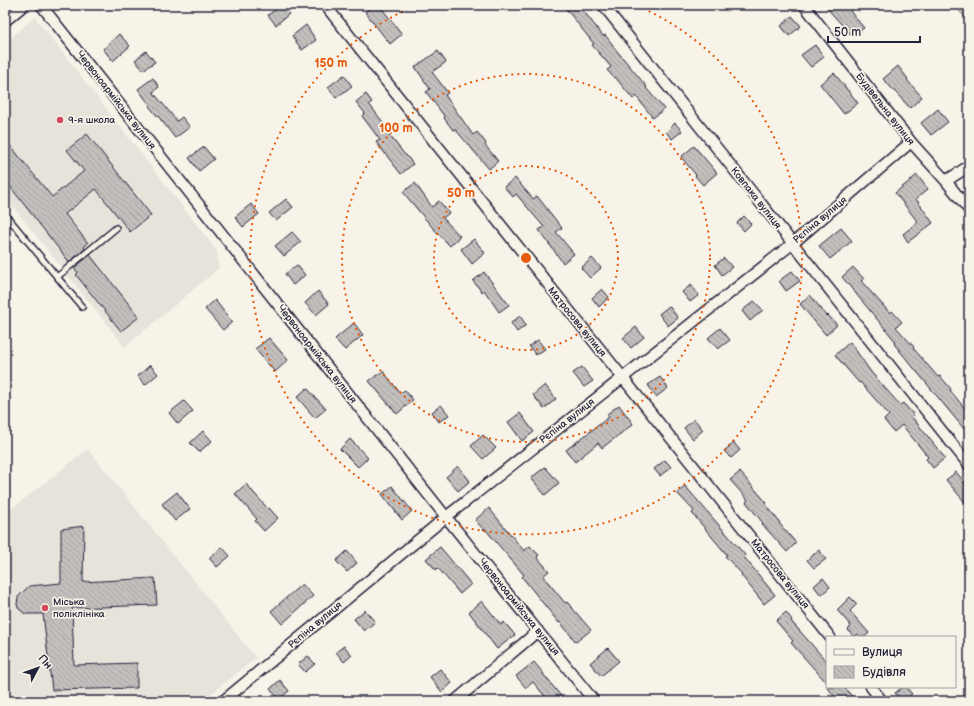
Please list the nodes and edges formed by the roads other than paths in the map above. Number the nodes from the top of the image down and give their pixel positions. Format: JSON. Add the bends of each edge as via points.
{"nodes":[{"id":1,"x":24,"y":5,"type":"edge"},
{"id":2,"x":41,"y":5,"type":"edge"},
{"id":3,"x":325,"y":5,"type":"edge"},
{"id":4,"x":603,"y":5,"type":"edge"},
{"id":5,"x":804,"y":5,"type":"edge"},
{"id":6,"x":5,"y":21,"type":"edge"},
{"id":7,"x":911,"y":142,"type":"junction"},
{"id":8,"x":969,"y":166,"type":"edge"},
{"id":9,"x":946,"y":181,"type":"junction"},
{"id":10,"x":969,"y":210,"type":"edge"},
{"id":11,"x":5,"y":214,"type":"edge"},
{"id":12,"x":116,"y":228,"type":"dead end"},
{"id":13,"x":792,"y":244,"type":"junction"},
{"id":14,"x":58,"y":277,"type":"junction"},
{"id":15,"x":82,"y":306,"type":"dead end"},
{"id":16,"x":622,"y":378,"type":"junction"},
{"id":17,"x":969,"y":465,"type":"edge"},
{"id":18,"x":446,"y":516,"type":"junction"},
{"id":19,"x":538,"y":631,"type":"junction"},
{"id":20,"x":829,"y":636,"type":"edge"},
{"id":21,"x":872,"y":688,"type":"edge"},
{"id":22,"x":223,"y":701,"type":"edge"},
{"id":23,"x":455,"y":701,"type":"edge"},
{"id":24,"x":594,"y":701,"type":"edge"},
{"id":25,"x":882,"y":701,"type":"edge"}],
"edges":[{"from":1,"to":6,"type":"street"},
{"from":2,"to":18,"type":"street","name":"Червоноармійська вулиця"},
{"from":3,"to":16,"type":"street","name":"Матросова вулиця"},
{"from":4,"to":13,"type":"street","name":"Ковпака вулиця"},
{"from":5,"to":7,"type":"street","name":"Будівельна вулиця"},
{"from":7,"to":9,"type":"street","name":"Будівельна вулиця"},
{"from":7,"to":13,"type":"street","name":"Рєпіна вулиця"},
{"from":8,"to":9,"type":"street"},
{"from":9,"to":10,"type":"street","name":"Будівельна вулиця"},
{"from":11,"to":14,"type":"lane"},
{"from":12,"to":14,"type":"lane"},
{"from":13,"to":16,"type":"street","name":"Рєпіна вулиця"},
{"from":13,"to":17,"type":"street","name":"Ковпака вулиця"},
{"from":14,"to":15,"type":"lane"},
{"from":16,"to":18,"type":"street","name":"Рєпіна вулиця"},
{"from":16,"to":20,"type":"street","name":"Матросова вулиця"},
{"from":18,"to":19,"type":"street","name":"Червоноармійська вулиця"},
{"from":18,"to":22,"type":"street","name":"Рєпіна вулиця"},
{"from":19,"to":23,"type":"street"},
{"from":19,"to":24,"type":"street","name":"Червоноармійська вулиця"},
{"from":21,"to":25,"type":"street"}]}
